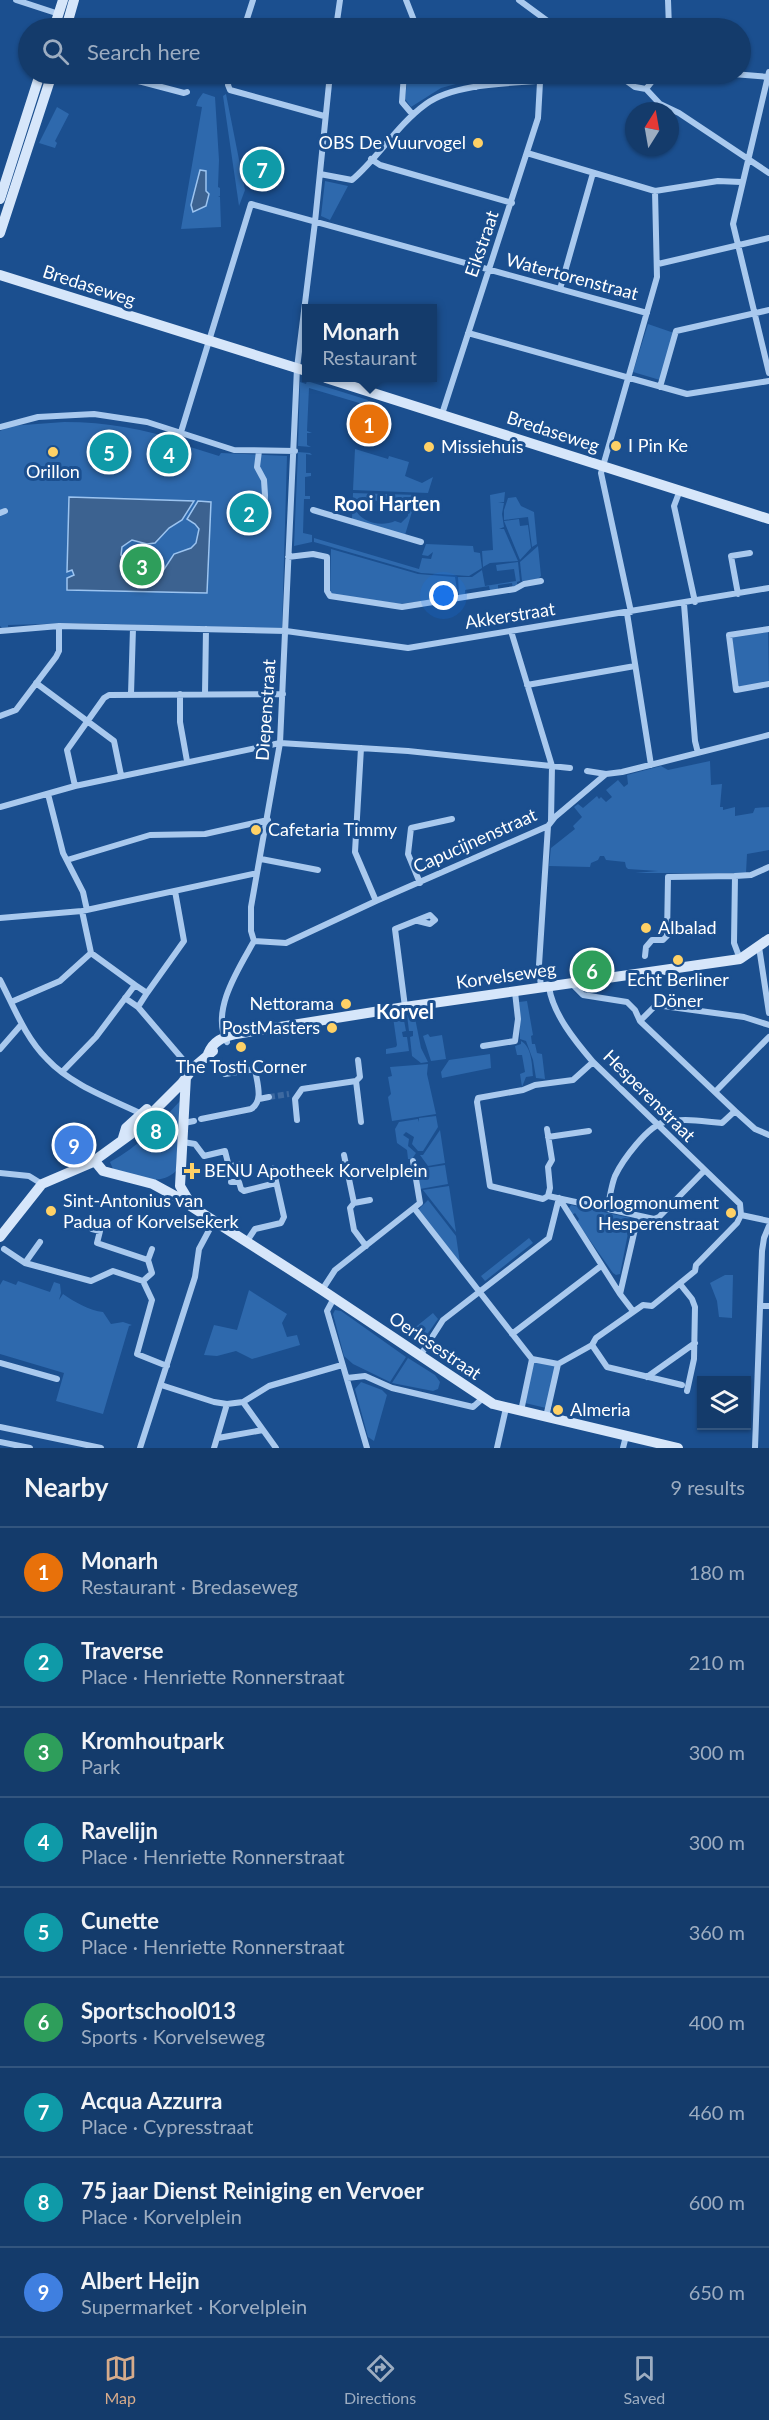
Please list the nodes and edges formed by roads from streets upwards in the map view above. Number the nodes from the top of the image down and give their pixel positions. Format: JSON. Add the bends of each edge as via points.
{"nodes":[{"id":1,"x":16,"y":0,"type":"edge"},
{"id":2,"x":63,"y":0,"type":"edge"},
{"id":3,"x":74,"y":0,"type":"edge"},
{"id":4,"x":253,"y":0,"type":"edge"},
{"id":5,"x":340,"y":0,"type":"edge"},
{"id":6,"x":406,"y":0,"type":"edge"},
{"id":7,"x":519,"y":0,"type":"edge"},
{"id":8,"x":668,"y":0,"type":"edge"},
{"id":9,"x":59,"y":14,"type":"junction"},
{"id":10,"x":58,"y":18,"type":"edge"},
{"id":11,"x":69,"y":18,"type":"edge"},
{"id":12,"x":247,"y":18,"type":"edge"},
{"id":13,"x":337,"y":18,"type":"edge"},
{"id":14,"x":413,"y":18,"type":"edge"},
{"id":15,"x":543,"y":18,"type":"edge"},
{"id":16,"x":669,"y":18,"type":"edge"},
{"id":17,"x":751,"y":74,"type":"edge"},
{"id":18,"x":769,"y":75,"type":"edge"},
{"id":19,"x":37,"y":84,"type":"edge"},
{"id":20,"x":49,"y":84,"type":"edge"},
{"id":21,"x":152,"y":84,"type":"edge"},
{"id":22,"x":228,"y":84,"type":"edge"},
{"id":23,"x":329,"y":84,"type":"edge"},
{"id":24,"x":403,"y":84,"type":"edge"},
{"id":25,"x":476,"y":84,"type":"edge"},
{"id":26,"x":514,"y":84,"type":"edge"},
{"id":27,"x":540,"y":84,"type":"edge"},
{"id":28,"x":631,"y":84,"type":"edge"},
{"id":29,"x":650,"y":84,"type":"edge"},
{"id":30,"x":476,"y":87,"type":"junction"},
{"id":31,"x":646,"y":89,"type":"junction"},
{"id":32,"x":187,"y":92,"type":"dead end"},
{"id":33,"x":413,"y":115,"type":"junction"},
{"id":34,"x":324,"y":116,"type":"junction"},
{"id":35,"x":527,"y":153,"type":"junction"},
{"id":36,"x":747,"y":158,"type":"junction"},
{"id":37,"x":371,"y":159,"type":"junction"},
{"id":38,"x":593,"y":173,"type":"junction"},
{"id":39,"x":769,"y":173,"type":"edge"},
{"id":40,"x":320,"y":174,"type":"junction"},
{"id":41,"x":741,"y":182,"type":"junction"},
{"id":42,"x":655,"y":191,"type":"junction"},
{"id":43,"x":1,"y":192,"type":"edge"},
{"id":44,"x":512,"y":202,"type":"junction"},
{"id":45,"x":315,"y":222,"type":"junction"},
{"id":46,"x":0,"y":233,"type":"edge"},
{"id":47,"x":769,"y":238,"type":"edge"},
{"id":48,"x":738,"y":245,"type":"junction"},
{"id":49,"x":658,"y":264,"type":"junction"},
{"id":50,"x":489,"y":270,"type":"junction"},
{"id":51,"x":0,"y":275,"type":"edge"},
{"id":52,"x":560,"y":289,"type":"junction"},
{"id":53,"x":308,"y":304,"type":"edge"},
{"id":54,"x":769,"y":310,"type":"edge"},
{"id":55,"x":647,"y":313,"type":"junction"},
{"id":56,"x":756,"y":313,"type":"junction"},
{"id":57,"x":468,"y":333,"type":"junction"},
{"id":58,"x":208,"y":341,"type":"junction"},
{"id":59,"x":302,"y":370,"type":"edge"},
{"id":60,"x":769,"y":373,"type":"edge"},
{"id":61,"x":630,"y":378,"type":"junction"},
{"id":62,"x":769,"y":381,"type":"edge"},
{"id":63,"x":339,"y":382,"type":"edge"},
{"id":64,"x":660,"y":387,"type":"junction"},
{"id":65,"x":442,"y":414,"type":"junction"},
{"id":66,"x":0,"y":427,"type":"edge"},
{"id":67,"x":181,"y":432,"type":"junction"},
{"id":68,"x":259,"y":451,"type":"junction"},
{"id":69,"x":295,"y":451,"type":"junction"},
{"id":70,"x":603,"y":465,"type":"junction"},
{"id":71,"x":680,"y":490,"type":"junction"},
{"id":72,"x":313,"y":510,"type":"dead end"},
{"id":73,"x":769,"y":519,"type":"edge"},
{"id":74,"x":264,"y":524,"type":"dead end"},
{"id":75,"x":421,"y":542,"type":"dead end"},
{"id":76,"x":750,"y":553,"type":"dead end"},
{"id":77,"x":288,"y":556,"type":"junction"},
{"id":78,"x":541,"y":581,"type":"dead end"},
{"id":79,"x":769,"y":588,"type":"edge"},
{"id":80,"x":738,"y":594,"type":"junction"},
{"id":81,"x":695,"y":602,"type":"junction"},
{"id":82,"x":684,"y":604,"type":"junction"},
{"id":83,"x":629,"y":612,"type":"junction"},
{"id":84,"x":59,"y":626,"type":"junction"},
{"id":85,"x":133,"y":628,"type":"junction"},
{"id":86,"x":206,"y":629,"type":"junction"},
{"id":87,"x":769,"y":629,"type":"edge"},
{"id":88,"x":0,"y":630,"type":"edge"},
{"id":89,"x":286,"y":631,"type":"junction"},
{"id":90,"x":511,"y":631,"type":"junction"},
{"id":91,"x":635,"y":666,"type":"junction"},
{"id":92,"x":36,"y":682,"type":"junction"},
{"id":93,"x":769,"y":684,"type":"edge"},
{"id":94,"x":527,"y":685,"type":"junction"},
{"id":95,"x":131,"y":694,"type":"junction"},
{"id":96,"x":180,"y":694,"type":"junction"},
{"id":97,"x":206,"y":694,"type":"junction"},
{"id":98,"x":283,"y":694,"type":"junction"},
{"id":99,"x":0,"y":716,"type":"edge"},
{"id":100,"x":89,"y":722,"type":"junction"},
{"id":101,"x":769,"y":735,"type":"edge"},
{"id":102,"x":280,"y":743,"type":"junction"},
{"id":103,"x":362,"y":748,"type":"junction"},
{"id":104,"x":698,"y":753,"type":"junction"},
{"id":105,"x":188,"y":761,"type":"junction"},
{"id":106,"x":651,"y":765,"type":"junction"},
{"id":107,"x":552,"y":766,"type":"junction"},
{"id":108,"x":570,"y":768,"type":"dead end"},
{"id":109,"x":587,"y":771,"type":"dead end"},
{"id":110,"x":606,"y":774,"type":"junction"},
{"id":111,"x":121,"y":775,"type":"junction"},
{"id":112,"x":75,"y":786,"type":"junction"},
{"id":113,"x":48,"y":794,"type":"junction"},
{"id":114,"x":0,"y":807,"type":"edge"},
{"id":115,"x":452,"y":819,"type":"dead end"},
{"id":116,"x":268,"y":820,"type":"junction"},
{"id":117,"x":549,"y":823,"type":"junction"},
{"id":118,"x":261,"y":859,"type":"junction"},
{"id":119,"x":67,"y":860,"type":"junction"},
{"id":120,"x":769,"y":867,"type":"edge"},
{"id":121,"x":318,"y":870,"type":"dead end"},
{"id":122,"x":257,"y":873,"type":"junction"},
{"id":123,"x":735,"y":876,"type":"junction"},
{"id":124,"x":420,"y":882,"type":"junction"},
{"id":125,"x":175,"y":891,"type":"junction"},
{"id":126,"x":376,"y":901,"type":"junction"},
{"id":127,"x":84,"y":911,"type":"junction"},
{"id":128,"x":0,"y":918,"type":"edge"},
{"id":129,"x":418,"y":921,"type":"dead end"},
{"id":130,"x":769,"y":939,"type":"edge"},
{"id":131,"x":254,"y":941,"type":"junction"},
{"id":132,"x":759,"y":947,"type":"junction"},
{"id":133,"x":91,"y":953,"type":"junction"},
{"id":134,"x":740,"y":959,"type":"junction"},
{"id":135,"x":648,"y":973,"type":"junction"},
{"id":136,"x":0,"y":980,"type":"edge"},
{"id":137,"x":572,"y":984,"type":"junction"},
{"id":138,"x":135,"y":985,"type":"junction"},
{"id":139,"x":545,"y":987,"type":"junction"},
{"id":140,"x":515,"y":992,"type":"junction"},
{"id":141,"x":147,"y":993,"type":"junction"},
{"id":142,"x":125,"y":998,"type":"junction"},
{"id":143,"x":11,"y":1002,"type":"junction"},
{"id":144,"x":138,"y":1007,"type":"junction"},
{"id":145,"x":405,"y":1007,"type":"junction"},
{"id":146,"x":769,"y":1013,"type":"edge"},
{"id":147,"x":640,"y":1021,"type":"junction"},
{"id":148,"x":21,"y":1025,"type":"junction"},
{"id":149,"x":769,"y":1025,"type":"edge"},
{"id":150,"x":769,"y":1037,"type":"edge"},
{"id":151,"x":226,"y":1039,"type":"junction"},
{"id":152,"x":483,"y":1046,"type":"dead end"},
{"id":153,"x":0,"y":1048,"type":"edge"},
{"id":154,"x":358,"y":1060,"type":"dead end"},
{"id":155,"x":593,"y":1062,"type":"junction"},
{"id":156,"x":62,"y":1072,"type":"junction"},
{"id":157,"x":189,"y":1073,"type":"junction"},
{"id":158,"x":225,"y":1074,"type":"dead end"},
{"id":159,"x":356,"y":1081,"type":"junction"},
{"id":160,"x":172,"y":1089,"type":"junction"},
{"id":161,"x":715,"y":1092,"type":"junction"},
{"id":162,"x":298,"y":1093,"type":"junction"},
{"id":163,"x":289,"y":1094,"type":"tunnel mouth"},
{"id":164,"x":269,"y":1097,"type":"tunnel mouth"},
{"id":165,"x":259,"y":1099,"type":"junction"},
{"id":166,"x":185,"y":1105,"type":"junction"},
{"id":167,"x":735,"y":1111,"type":"junction"},
{"id":168,"x":141,"y":1119,"type":"junction"},
{"id":169,"x":297,"y":1120,"type":"dead end"},
{"id":170,"x":193,"y":1121,"type":"junction"},
{"id":171,"x":361,"y":1122,"type":"dead end"},
{"id":172,"x":657,"y":1125,"type":"junction"},
{"id":173,"x":547,"y":1129,"type":"dead end"},
{"id":174,"x":589,"y":1131,"type":"dead end"},
{"id":175,"x":769,"y":1135,"type":"edge"},
{"id":176,"x":548,"y":1137,"type":"junction"},
{"id":177,"x":183,"y":1142,"type":"junction"},
{"id":178,"x":344,"y":1155,"type":"dead end"},
{"id":179,"x":94,"y":1160,"type":"junction"},
{"id":180,"x":413,"y":1161,"type":"dead end"},
{"id":181,"x":240,"y":1164,"type":"dead end"},
{"id":182,"x":273,"y":1168,"type":"dead end"},
{"id":183,"x":703,"y":1172,"type":"junction"},
{"id":184,"x":0,"y":1173,"type":"edge"},
{"id":185,"x":179,"y":1177,"type":"junction"},
{"id":186,"x":231,"y":1182,"type":"dead end"},
{"id":187,"x":276,"y":1183,"type":"junction"},
{"id":188,"x":153,"y":1184,"type":"junction"},
{"id":189,"x":39,"y":1187,"type":"junction"},
{"id":190,"x":548,"y":1196,"type":"junction"},
{"id":191,"x":559,"y":1198,"type":"junction"},
{"id":192,"x":370,"y":1200,"type":"dead end"},
{"id":193,"x":354,"y":1203,"type":"junction"},
{"id":194,"x":414,"y":1208,"type":"junction"},
{"id":195,"x":607,"y":1209,"type":"junction"},
{"id":196,"x":200,"y":1212,"type":"junction"},
{"id":197,"x":741,"y":1215,"type":"junction"},
{"id":198,"x":638,"y":1216,"type":"junction"},
{"id":199,"x":214,"y":1221,"type":"junction"},
{"id":200,"x":769,"y":1221,"type":"edge"},
{"id":201,"x":769,"y":1226,"type":"edge"},
{"id":202,"x":92,"y":1229,"type":"dead end"},
{"id":203,"x":0,"y":1236,"type":"edge"},
{"id":204,"x":247,"y":1241,"type":"junction"},
{"id":205,"x":40,"y":1242,"type":"dead end"},
{"id":206,"x":366,"y":1246,"type":"junction"},
{"id":207,"x":4,"y":1249,"type":"dead end"},
{"id":208,"x":152,"y":1249,"type":"dead end"},
{"id":209,"x":148,"y":1260,"type":"junction"},
{"id":210,"x":25,"y":1263,"type":"junction"},
{"id":211,"x":601,"y":1266,"type":"junction"},
{"id":212,"x":143,"y":1281,"type":"junction"},
{"id":213,"x":680,"y":1284,"type":"junction"},
{"id":214,"x":322,"y":1290,"type":"junction"},
{"id":215,"x":479,"y":1292,"type":"junction"},
{"id":216,"x":620,"y":1294,"type":"junction"},
{"id":217,"x":334,"y":1298,"type":"junction"},
{"id":218,"x":760,"y":1305,"type":"junction"},
{"id":219,"x":769,"y":1306,"type":"edge"},
{"id":220,"x":633,"y":1311,"type":"junction"},
{"id":221,"x":512,"y":1334,"type":"junction"},
{"id":222,"x":694,"y":1343,"type":"junction"},
{"id":223,"x":591,"y":1345,"type":"junction"},
{"id":224,"x":420,"y":1356,"type":"junction"},
{"id":225,"x":532,"y":1359,"type":"junction"},
{"id":226,"x":0,"y":1363,"type":"edge"},
{"id":227,"x":558,"y":1364,"type":"junction"},
{"id":228,"x":342,"y":1365,"type":"junction"},
{"id":229,"x":167,"y":1366,"type":"junction"},
{"id":230,"x":647,"y":1377,"type":"junction"},
{"id":231,"x":347,"y":1378,"type":"junction"},
{"id":232,"x":57,"y":1379,"type":"dead end"},
{"id":233,"x":161,"y":1385,"type":"junction"},
{"id":234,"x":682,"y":1385,"type":"dead end"},
{"id":235,"x":687,"y":1391,"type":"dead end"},
{"id":236,"x":483,"y":1398,"type":"junction"},
{"id":237,"x":243,"y":1402,"type":"junction"},
{"id":238,"x":227,"y":1404,"type":"junction"},
{"id":239,"x":506,"y":1408,"type":"junction"},
{"id":240,"x":521,"y":1411,"type":"junction"},
{"id":241,"x":546,"y":1417,"type":"junction"},
{"id":242,"x":0,"y":1427,"type":"edge"},
{"id":243,"x":14,"y":1430,"type":"junction"},
{"id":244,"x":263,"y":1430,"type":"junction"},
{"id":245,"x":626,"y":1436,"type":"junction"},
{"id":246,"x":218,"y":1438,"type":"junction"},
{"id":247,"x":0,"y":1442,"type":"edge"},
{"id":248,"x":11,"y":1444,"type":"junction"},
{"id":249,"x":30,"y":1448,"type":"edge"},
{"id":250,"x":101,"y":1448,"type":"edge"},
{"id":251,"x":141,"y":1448,"type":"edge"},
{"id":252,"x":214,"y":1448,"type":"edge"},
{"id":253,"x":276,"y":1448,"type":"edge"},
{"id":254,"x":368,"y":1448,"type":"edge"},
{"id":255,"x":497,"y":1448,"type":"edge"},
{"id":256,"x":623,"y":1448,"type":"edge"},
{"id":257,"x":678,"y":1448,"type":"edge"},
{"id":258,"x":755,"y":1448,"type":"edge"}],
"edges":[{"from":1,"to":9,"type":"street"},
{"from":2,"to":9,"type":"street"},
{"from":3,"to":11,"type":"street"},
{"from":4,"to":12,"type":"street"},
{"from":5,"to":13,"type":"street"},
{"from":6,"to":14,"type":"street"},
{"from":7,"to":15,"type":"street"},
{"from":8,"to":16,"type":"street"},
{"from":9,"to":10,"type":"street"},
{"from":17,"to":18,"type":"street"},
{"from":18,"to":36,"type":"street"},
{"from":19,"to":43,"type":"street"},
{"from":20,"to":46,"type":"street"},
{"from":21,"to":32,"type":"street"},
{"from":22,"to":34,"type":"street","via":[[231,90]]},
{"from":23,"to":34,"type":"street","name":"Diepenstraat"},
{"from":24,"to":33,"type":"street","via":[[402,102]]},
{"from":25,"to":30,"type":"street"},
{"from":26,"to":30,"type":"street"},
{"from":27,"to":35,"type":"street","name":"Eikstraat","via":[[540,110]]},
{"from":28,"to":31,"type":"street"},
{"from":29,"to":31,"type":"street"},
{"from":30,"to":33,"type":"street","via":[[443,95]]},
{"from":31,"to":36,"type":"street","via":[[660,104]]},
{"from":33,"to":37,"type":"street"},
{"from":34,"to":40,"type":"street","name":"Diepenstraat"},
{"from":35,"to":38,"type":"street"},
{"from":35,"to":44,"type":"street","name":"Eikstraat"},
{"from":36,"to":39,"type":"street"},
{"from":36,"to":41,"type":"street"},
{"from":37,"to":40,"type":"street","via":[[349,180]]},
{"from":37,"to":44,"type":"street","via":[[380,165]]},
{"from":38,"to":42,"type":"street"},
{"from":38,"to":52,"type":"street"},
{"from":40,"to":45,"type":"street","name":"Diepenstraat"},
{"from":41,"to":42,"type":"street","via":[[718,181]]},
{"from":41,"to":48,"type":"street","via":[[733,225]]},
{"from":42,"to":49,"type":"street"},
{"from":44,"to":50,"type":"street","name":"Eikstraat"},
{"from":45,"to":50,"type":"street","name":"Watertorenstraat"},
{"from":45,"to":53,"type":"street","name":"Diepenstraat"},
{"from":45,"to":58,"type":"street","name":"Watertorenstraat","via":[[251,204]]},
{"from":47,"to":48,"type":"street"},
{"from":48,"to":49,"type":"street"},
{"from":48,"to":56,"type":"street"},
{"from":49,"to":55,"type":"street"},
{"from":50,"to":52,"type":"street","name":"Watertorenstraat"},
{"from":50,"to":57,"type":"street","name":"Eikstraat"},
{"from":51,"to":58,"type":"street","name":"Bredaseweg"},
{"from":52,"to":55,"type":"street","name":"Watertorenstraat"},
{"from":54,"to":56,"type":"street"},
{"from":55,"to":61,"type":"street"},
{"from":56,"to":60,"type":"street"},
{"from":56,"to":64,"type":"street","via":[[676,331]]},
{"from":57,"to":61,"type":"street"},
{"from":57,"to":65,"type":"street","name":"Eikstraat"},
{"from":58,"to":59,"type":"street","name":"Bredaseweg"},
{"from":58,"to":67,"type":"street"},
{"from":59,"to":69,"type":"street","name":"Diepenstraat"},
{"from":61,"to":64,"type":"street"},
{"from":61,"to":70,"type":"street"},
{"from":62,"to":64,"type":"street","via":[[686,394]]},
{"from":63,"to":65,"type":"street","name":"Bredaseweg"},
{"from":65,"to":70,"type":"street","name":"Bredaseweg"},
{"from":66,"to":67,"type":"street","via":[[38,417],[94,414]]},
{"from":67,"to":68,"type":"street","via":[[234,450]]},
{"from":68,"to":69,"type":"street"},
{"from":68,"to":74,"type":"street","via":[[257,467],[264,480]]},
{"from":69,"to":77,"type":"street","name":"Diepenstraat"},
{"from":70,"to":71,"type":"street","name":"Bredaseweg"},
{"from":70,"to":83,"type":"street","via":[[601,473]]},
{"from":71,"to":73,"type":"street","name":"Bredaseweg"},
{"from":71,"to":81,"type":"street","via":[[674,506]]},
{"from":72,"to":75,"type":"street"},
{"from":76,"to":80,"type":"street","via":[[731,556]]},
{"from":77,"to":78,"type":"street","via":[[327,557],[330,596],[402,607],[515,589]]},
{"from":77,"to":89,"type":"street","name":"Diepenstraat"},
{"from":79,"to":80,"type":"street","name":"Akkerstraat"},
{"from":80,"to":81,"type":"street","name":"Akkerstraat"},
{"from":81,"to":82,"type":"street","name":"Akkerstraat"},
{"from":82,"to":83,"type":"street","name":"Akkerstraat"},
{"from":82,"to":104,"type":"street"},
{"from":83,"to":90,"type":"street","name":"Akkerstraat"},
{"from":83,"to":91,"type":"street"},
{"from":84,"to":85,"type":"street","name":"Akkerstraat"},
{"from":84,"to":88,"type":"street","name":"Akkerstraat"},
{"from":84,"to":92,"type":"street","via":[[59,651]]},
{"from":85,"to":86,"type":"street","name":"Akkerstraat"},
{"from":85,"to":95,"type":"street"},
{"from":86,"to":89,"type":"street","name":"Akkerstraat"},
{"from":86,"to":97,"type":"street"},
{"from":87,"to":93,"type":"street","via":[[729,635],[736,690]]},
{"from":89,"to":90,"type":"street","name":"Akkerstraat","via":[[408,648]]},
{"from":89,"to":98,"type":"street","name":"Diepenstraat"},
{"from":90,"to":94,"type":"street","name":"Hesperenstraat"},
{"from":91,"to":94,"type":"street"},
{"from":91,"to":106,"type":"street"},
{"from":92,"to":99,"type":"street","via":[[16,710]]},
{"from":92,"to":100,"type":"street"},
{"from":94,"to":107,"type":"street","name":"Hesperenstraat"},
{"from":95,"to":96,"type":"street"},
{"from":95,"to":100,"type":"street","via":[[104,698]]},
{"from":96,"to":97,"type":"street"},
{"from":96,"to":105,"type":"street","via":[[180,722]]},
{"from":97,"to":98,"type":"street"},
{"from":98,"to":102,"type":"street","name":"Diepenstraat"},
{"from":100,"to":111,"type":"street","via":[[114,741]]},
{"from":100,"to":112,"type":"street","via":[[67,750]]},
{"from":101,"to":104,"type":"street","name":"Capucijnenstraat"},
{"from":102,"to":103,"type":"street"},
{"from":102,"to":105,"type":"street"},
{"from":102,"to":116,"type":"street","name":"Diepenstraat"},
{"from":103,"to":107,"type":"street"},
{"from":103,"to":126,"type":"street","via":[[355,852]]},
{"from":104,"to":106,"type":"street","name":"Capucijnenstraat"},
{"from":105,"to":111,"type":"street"},
{"from":106,"to":110,"type":"street","name":"Capucijnenstraat"},
{"from":107,"to":108,"type":"street"},
{"from":107,"to":117,"type":"street","name":"Hesperenstraat"},
{"from":109,"to":110,"type":"street"},
{"from":110,"to":117,"type":"street","name":"Capucijnenstraat"},
{"from":111,"to":112,"type":"street"},
{"from":112,"to":113,"type":"street"},
{"from":113,"to":114,"type":"street"},
{"from":113,"to":119,"type":"street"},
{"from":115,"to":124,"type":"street","via":[[411,828],[408,854]]},
{"from":116,"to":118,"type":"street","name":"Diepenstraat"},
{"from":116,"to":119,"type":"street","via":[[205,834],[150,835]]},
{"from":117,"to":124,"type":"street","name":"Capucijnenstraat"},
{"from":117,"to":139,"type":"street","name":"Hesperenstraat","via":[[539,965]]},
{"from":118,"to":121,"type":"street"},
{"from":118,"to":122,"type":"street","name":"Diepenstraat"},
{"from":119,"to":127,"type":"street","via":[[83,892]]},
{"from":120,"to":123,"type":"street","via":[[751,875]]},
{"from":122,"to":125,"type":"street"},
{"from":122,"to":131,"type":"street","name":"Diepenstraat","via":[[251,907]]},
{"from":123,"to":134,"type":"street","via":[[734,943]]},
{"from":123,"to":135,"type":"street","via":[[668,877],[667,936],[652,940],[646,947]]},
{"from":124,"to":126,"type":"street","name":"Capucijnenstraat"},
{"from":125,"to":127,"type":"street"},
{"from":125,"to":141,"type":"street","via":[[184,941]]},
{"from":126,"to":131,"type":"street","name":"Capucijnenstraat","via":[[286,943]]},
{"from":127,"to":128,"type":"street"},
{"from":127,"to":133,"type":"street"},
{"from":129,"to":145,"type":"street","via":[[395,929]]},
{"from":130,"to":132,"type":"street","name":"Korvelseweg"},
{"from":131,"to":151,"type":"street","via":[[227,988],[223,1025]]},
{"from":132,"to":134,"type":"street","name":"Korvelseweg"},
{"from":132,"to":146,"type":"street"},
{"from":133,"to":138,"type":"street"},
{"from":133,"to":143,"type":"street","via":[[60,981]]},
{"from":134,"to":135,"type":"street","name":"Korvelseweg"},
{"from":135,"to":137,"type":"street","name":"Korvelseweg"},
{"from":136,"to":143,"type":"street"},
{"from":137,"to":139,"type":"street","name":"Korvelseweg"},
{"from":137,"to":147,"type":"street","via":[[583,995],[627,1002]]},
{"from":138,"to":141,"type":"street"},
{"from":138,"to":142,"type":"street"},
{"from":139,"to":140,"type":"street","name":"Korvelseweg"},
{"from":139,"to":155,"type":"street","name":"Hesperenstraat"},
{"from":140,"to":145,"type":"street","name":"Korvelseweg"},
{"from":140,"to":152,"type":"street","via":[[515,1041]]},
{"from":141,"to":144,"type":"street"},
{"from":142,"to":144,"type":"street"},
{"from":142,"to":156,"type":"street","via":[[96,1037]]},
{"from":143,"to":148,"type":"street"},
{"from":144,"to":157,"type":"street"},
{"from":145,"to":151,"type":"street","name":"Korvelseweg"},
{"from":147,"to":149,"type":"street","via":[[656,1005],[744,1017]]},
{"from":147,"to":161,"type":"street"},
{"from":148,"to":153,"type":"street"},
{"from":148,"to":156,"type":"street","via":[[46,1059]]},
{"from":150,"to":161,"type":"street"},
{"from":151,"to":157,"type":"street","name":"Korvelseweg"},
{"from":154,"to":159,"type":"street","via":[[360,1077]]},
{"from":155,"to":172,"type":"street","name":"Hesperenstraat"},
{"from":155,"to":190,"type":"street","via":[[573,1080],[478,1098],[489,1182],[494,1189],[543,1199]]},
{"from":156,"to":168,"type":"street"},
{"from":157,"to":160,"type":"street","name":"Korvelseweg"},
{"from":157,"to":166,"type":"street"},
{"from":158,"to":165,"type":"street","via":[[255,1069]]},
{"from":159,"to":162,"type":"street","via":[[302,1089]]},
{"from":159,"to":171,"type":"street"},
{"from":160,"to":166,"type":"street","via":[[180,1093]]},
{"from":160,"to":168,"type":"street","name":"Korvelseweg"},
{"from":161,"to":167,"type":"street"},
{"from":162,"to":163,"type":"street"},
{"from":162,"to":169,"type":"street"},
{"from":164,"to":165,"type":"street"},
{"from":165,"to":170,"type":"street","via":[[251,1110]]},
{"from":166,"to":170,"type":"street"},
{"from":167,"to":172,"type":"street","via":[[722,1123],[683,1121]]},
{"from":167,"to":175,"type":"street","via":[[755,1129]]},
{"from":168,"to":179,"type":"street","name":"Korvelseweg","via":[[126,1128],[123,1138]]},
{"from":170,"to":177,"type":"street"},
{"from":172,"to":183,"type":"street","name":"Hesperenstraat"},
{"from":172,"to":195,"type":"street","via":[[624,1161],[614,1178]]},
{"from":173,"to":176,"type":"street"},
{"from":174,"to":176,"type":"street"},
{"from":176,"to":190,"type":"street","via":[[552,1160],[548,1167]]},
{"from":177,"to":181,"type":"street","via":[[195,1144],[204,1156],[225,1151],[229,1167]]},
{"from":177,"to":185,"type":"street"},
{"from":178,"to":193,"type":"street"},
{"from":179,"to":188,"type":"street","via":[[103,1171]]},
{"from":179,"to":189,"type":"street","name":"Korvelseweg"},
{"from":180,"to":194,"type":"street","via":[[420,1203]]},
{"from":182,"to":187,"type":"street"},
{"from":183,"to":197,"type":"street","name":"Hesperenstraat","via":[[740,1204]]},
{"from":183,"to":198,"type":"street","via":[[657,1218]]},
{"from":184,"to":189,"type":"street","via":[[23,1177]]},
{"from":185,"to":188,"type":"street"},
{"from":185,"to":196,"type":"street","via":[[182,1192]]},
{"from":186,"to":187,"type":"street","via":[[239,1182],[244,1191]]},
{"from":187,"to":204,"type":"street","via":[[284,1217],[281,1223],[255,1228]]},
{"from":188,"to":196,"type":"street","name":"Oerlesestraat"},
{"from":189,"to":203,"type":"street"},
{"from":190,"to":191,"type":"street"},
{"from":191,"to":195,"type":"street"},
{"from":191,"to":211,"type":"street"},
{"from":191,"to":215,"type":"street","via":[[549,1238]]},
{"from":192,"to":193,"type":"street"},
{"from":193,"to":206,"type":"street","via":[[350,1208],[354,1230]]},
{"from":194,"to":206,"type":"street"},
{"from":194,"to":215,"type":"street"},
{"from":195,"to":198,"type":"street"},
{"from":196,"to":199,"type":"street","name":"Oerlesestraat"},
{"from":197,"to":200,"type":"street"},
{"from":197,"to":213,"type":"street"},
{"from":198,"to":216,"type":"street"},
{"from":199,"to":204,"type":"street","name":"Oerlesestraat"},
{"from":199,"to":229,"type":"street","via":[[199,1249],[195,1277]]},
{"from":201,"to":218,"type":"street","via":[[762,1247]]},
{"from":202,"to":209,"type":"street","via":[[100,1231],[97,1243]]},
{"from":204,"to":214,"type":"street","name":"Oerlesestraat"},
{"from":205,"to":210,"type":"street"},
{"from":206,"to":214,"type":"street","via":[[335,1270]]},
{"from":207,"to":210,"type":"street"},
{"from":208,"to":209,"type":"street"},
{"from":209,"to":212,"type":"street","via":[[152,1274]]},
{"from":210,"to":212,"type":"street","via":[[91,1281],[112,1271]]},
{"from":211,"to":216,"type":"street"},
{"from":211,"to":221,"type":"street"},
{"from":212,"to":229,"type":"street","via":[[152,1300],[137,1354]]},
{"from":213,"to":220,"type":"street","via":[[652,1306],[643,1305]]},
{"from":213,"to":222,"type":"street","via":[[695,1305]]},
{"from":214,"to":217,"type":"street","name":"Oerlesestraat"},
{"from":215,"to":221,"type":"street"},
{"from":215,"to":224,"type":"street","via":[[443,1320]]},
{"from":216,"to":220,"type":"street"},
{"from":217,"to":224,"type":"street","name":"Oerlesestraat"},
{"from":217,"to":228,"type":"street","via":[[327,1311]]},
{"from":218,"to":219,"type":"street"},
{"from":218,"to":258,"type":"street"},
{"from":220,"to":223,"type":"street"},
{"from":221,"to":225,"type":"street"},
{"from":222,"to":230,"type":"street"},
{"from":222,"to":235,"type":"street"},
{"from":223,"to":227,"type":"street"},
{"from":223,"to":230,"type":"street","via":[[607,1367]]},
{"from":224,"to":236,"type":"street","name":"Oerlesestraat"},
{"from":225,"to":227,"type":"street"},
{"from":225,"to":240,"type":"street"},
{"from":226,"to":232,"type":"street"},
{"from":227,"to":241,"type":"street"},
{"from":228,"to":231,"type":"street"},
{"from":228,"to":237,"type":"street","via":[[269,1386]]},
{"from":229,"to":233,"type":"street"},
{"from":230,"to":234,"type":"street"},
{"from":231,"to":236,"type":"street","via":[[365,1376],[392,1388],[473,1407]]},
{"from":231,"to":254,"type":"street"},
{"from":233,"to":238,"type":"street"},
{"from":233,"to":251,"type":"street"},
{"from":236,"to":239,"type":"street","name":"Oerlesestraat"},
{"from":237,"to":238,"type":"street"},
{"from":237,"to":244,"type":"street"},
{"from":238,"to":246,"type":"street"},
{"from":239,"to":240,"type":"street","name":"Oerlesestraat"},
{"from":239,"to":255,"type":"street"},
{"from":240,"to":241,"type":"street","name":"Oerlesestraat"},
{"from":241,"to":245,"type":"street","name":"Oerlesestraat"},
{"from":242,"to":243,"type":"street"},
{"from":243,"to":248,"type":"street"},
{"from":243,"to":250,"type":"street"},
{"from":244,"to":246,"type":"street"},
{"from":244,"to":253,"type":"street"},
{"from":245,"to":256,"type":"street"},
{"from":245,"to":257,"type":"street","name":"Oerlesestraat"},
{"from":246,"to":252,"type":"street"},
{"from":247,"to":248,"type":"street"},
{"from":248,"to":249,"type":"street"}]}
